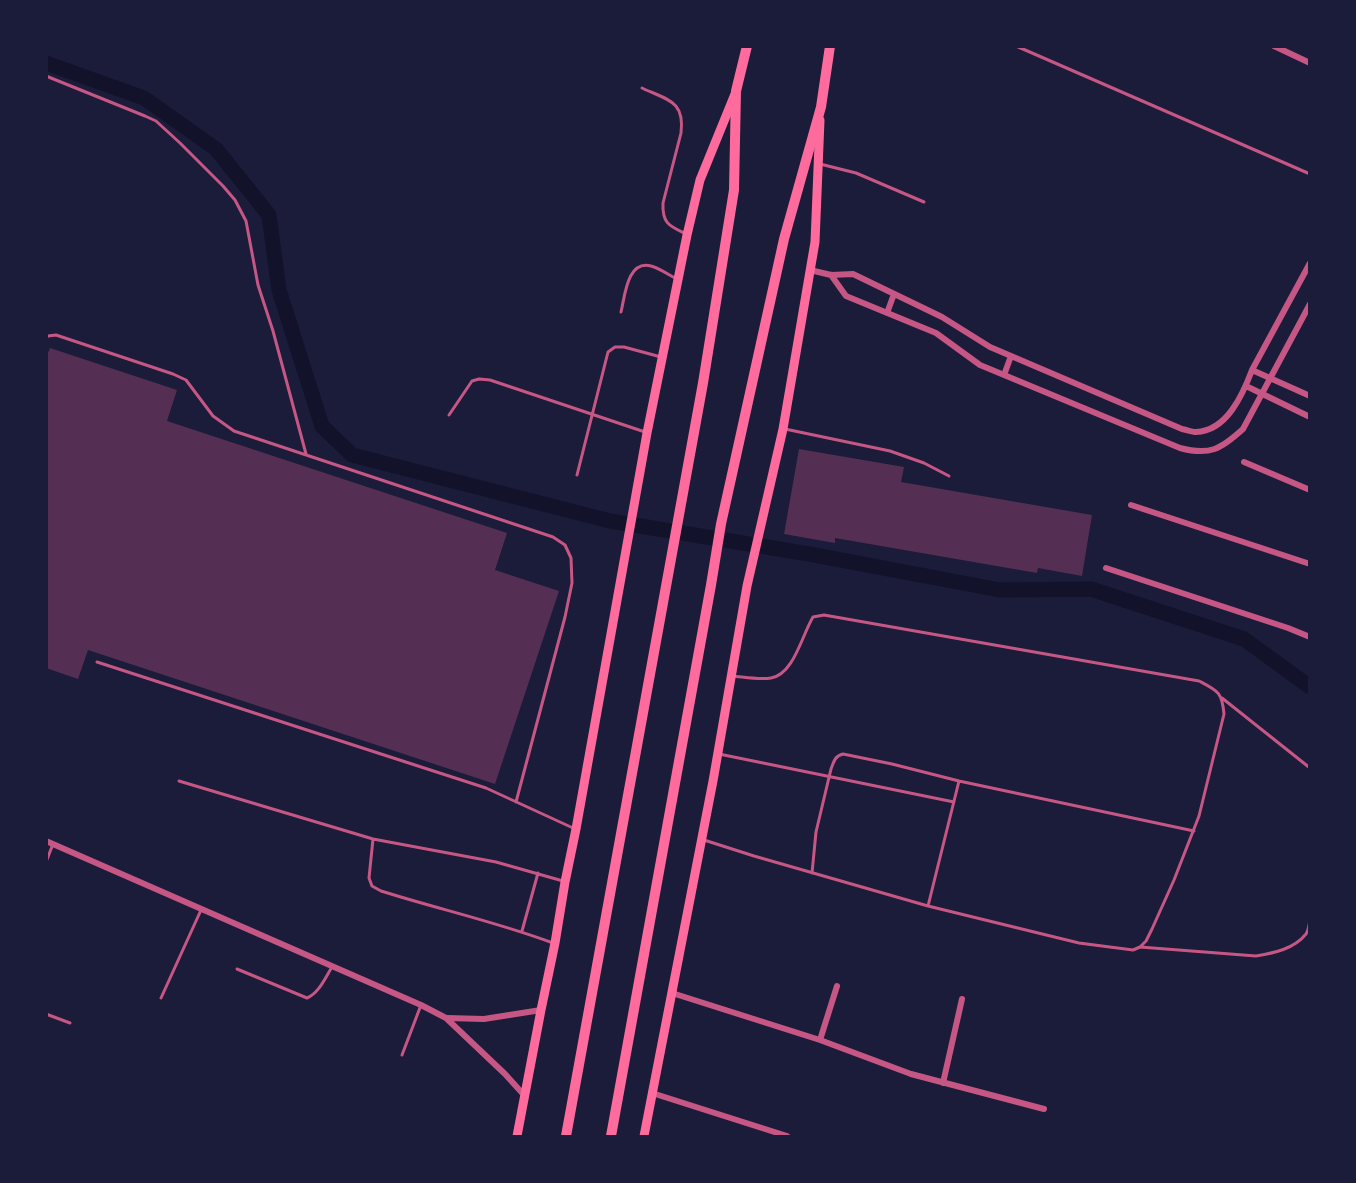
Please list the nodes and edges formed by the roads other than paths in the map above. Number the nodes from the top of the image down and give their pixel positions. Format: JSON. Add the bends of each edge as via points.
{"nodes":[{"id":1,"x":747,"y":46,"type":"edge"},
{"id":2,"x":830,"y":46,"type":"edge"},
{"id":3,"x":1016,"y":46,"type":"edge"},
{"id":4,"x":1274,"y":46,"type":"edge"},
{"id":5,"x":1310,"y":63,"type":"edge"},
{"id":6,"x":46,"y":76,"type":"edge"},
{"id":7,"x":642,"y":88,"type":"dead end"},
{"id":8,"x":736,"y":92,"type":"junction"},
{"id":9,"x":821,"y":107,"type":"junction"},
{"id":10,"x":818,"y":164,"type":"junction"},
{"id":11,"x":1310,"y":174,"type":"edge"},
{"id":12,"x":924,"y":202,"type":"dead end"},
{"id":13,"x":687,"y":235,"type":"junction"},
{"id":14,"x":1310,"y":263,"type":"edge"},
{"id":15,"x":810,"y":270,"type":"junction"},
{"id":16,"x":831,"y":275,"type":"junction"},
{"id":17,"x":678,"y":279,"type":"junction"},
{"id":18,"x":894,"y":294,"type":"junction"},
{"id":19,"x":1310,"y":304,"type":"edge"},
{"id":20,"x":621,"y":312,"type":"dead end"},
{"id":21,"x":887,"y":313,"type":"junction"},
{"id":22,"x":46,"y":338,"type":"edge"},
{"id":23,"x":1011,"y":356,"type":"junction"},
{"id":24,"x":662,"y":357,"type":"junction"},
{"id":25,"x":1252,"y":370,"type":"junction"},
{"id":26,"x":1004,"y":375,"type":"junction"},
{"id":27,"x":1270,"y":378,"type":"junction"},
{"id":28,"x":1246,"y":386,"type":"junction"},
{"id":29,"x":1262,"y":395,"type":"junction"},
{"id":30,"x":1310,"y":396,"type":"edge"},
{"id":31,"x":592,"y":413,"type":"junction"},
{"id":32,"x":449,"y":415,"type":"dead end"},
{"id":33,"x":1310,"y":417,"type":"edge"},
{"id":34,"x":783,"y":429,"type":"junction"},
{"id":35,"x":647,"y":433,"type":"junction"},
{"id":36,"x":306,"y":454,"type":"junction"},
{"id":37,"x":1244,"y":462,"type":"dead end"},
{"id":38,"x":577,"y":475,"type":"dead end"},
{"id":39,"x":949,"y":476,"type":"dead end"},
{"id":40,"x":1310,"y":490,"type":"edge"},
{"id":41,"x":1131,"y":506,"type":"dead end"},
{"id":42,"x":1310,"y":564,"type":"edge"},
{"id":43,"x":1106,"y":568,"type":"dead end"},
{"id":44,"x":1310,"y":637,"type":"edge"},
{"id":45,"x":97,"y":662,"type":"dead end"},
{"id":46,"x":730,"y":676,"type":"junction"},
{"id":47,"x":1222,"y":698,"type":"junction"},
{"id":48,"x":717,"y":753,"type":"junction"},
{"id":49,"x":1310,"y":768,"type":"edge"},
{"id":50,"x":830,"y":776,"type":"junction"},
{"id":51,"x":179,"y":781,"type":"dead end"},
{"id":52,"x":959,"y":781,"type":"junction"},
{"id":53,"x":516,"y":802,"type":"junction"},
{"id":54,"x":954,"y":802,"type":"junction"},
{"id":55,"x":576,"y":829,"type":"junction"},
{"id":56,"x":1194,"y":831,"type":"junction"},
{"id":57,"x":373,"y":839,"type":"junction"},
{"id":58,"x":701,"y":839,"type":"junction"},
{"id":59,"x":50,"y":843,"type":"edge"},
{"id":60,"x":46,"y":862,"type":"edge"},
{"id":61,"x":538,"y":873,"type":"junction"},
{"id":62,"x":812,"y":873,"type":"junction"},
{"id":63,"x":565,"y":882,"type":"junction"},
{"id":64,"x":928,"y":906,"type":"junction"},
{"id":65,"x":201,"y":909,"type":"junction"},
{"id":66,"x":1310,"y":919,"type":"edge"},
{"id":67,"x":522,"y":931,"type":"junction"},
{"id":68,"x":555,"y":943,"type":"junction"},
{"id":69,"x":1140,"y":947,"type":"junction"},
{"id":70,"x":332,"y":967,"type":"junction"},
{"id":71,"x":237,"y":969,"type":"dead end"},
{"id":72,"x":837,"y":986,"type":"dead end"},
{"id":73,"x":672,"y":993,"type":"junction"},
{"id":74,"x":161,"y":998,"type":"dead end"},
{"id":75,"x":962,"y":999,"type":"dead end"},
{"id":76,"x":421,"y":1005,"type":"junction"},
{"id":77,"x":541,"y":1010,"type":"junction"},
{"id":78,"x":46,"y":1014,"type":"edge"},
{"id":79,"x":446,"y":1018,"type":"junction"},
{"id":80,"x":70,"y":1023,"type":"dead end"},
{"id":81,"x":820,"y":1040,"type":"junction"},
{"id":82,"x":402,"y":1055,"type":"dead end"},
{"id":83,"x":943,"y":1083,"type":"junction"},
{"id":84,"x":652,"y":1093,"type":"junction"},
{"id":85,"x":524,"y":1095,"type":"junction"},
{"id":86,"x":1044,"y":1109,"type":"dead end"},
{"id":87,"x":517,"y":1137,"type":"edge"},
{"id":88,"x":566,"y":1137,"type":"edge"},
{"id":89,"x":611,"y":1137,"type":"edge"},
{"id":90,"x":644,"y":1137,"type":"edge"},
{"id":91,"x":787,"y":1137,"type":"edge"}],
"edges":[{"from":1,"to":8,"type":"highway"},
{"from":2,"to":9,"type":"highway"},
{"from":3,"to":11,"type":"lane"},
{"from":4,"to":5,"type":"street"},
{"from":6,"to":36,"type":"lane","via":[[156,122],[235,200],[246,221],[258,285]]},
{"from":7,"to":13,"type":"lane","via":[[681,111],[681,133],[662,214],[670,226]]},
{"from":8,"to":13,"type":"main road","via":[[700,180]]},
{"from":8,"to":88,"type":"highway","via":[[734,190],[704,383]]},
{"from":9,"to":10,"type":"main road"},
{"from":9,"to":89,"type":"highway","via":[[784,239],[721,524]]},
{"from":10,"to":12,"type":"lane","via":[[856,173]]},
{"from":10,"to":15,"type":"main road"},
{"from":13,"to":17,"type":"main road"},
{"from":14,"to":25,"type":"street"},
{"from":15,"to":16,"type":"street"},
{"from":15,"to":34,"type":"main road"},
{"from":16,"to":18,"type":"street","via":[[853,274]]},
{"from":16,"to":21,"type":"street","via":[[846,296]]},
{"from":17,"to":20,"type":"lane","via":[[649,265],[636,268],[631,273]]},
{"from":17,"to":24,"type":"main road"},
{"from":18,"to":21,"type":"street"},
{"from":18,"to":23,"type":"street"},
{"from":19,"to":27,"type":"street"},
{"from":21,"to":26,"type":"street","via":[[936,333],[980,365]]},
{"from":22,"to":36,"type":"lane","via":[[56,335],[173,374],[186,380],[213,416],[234,431]]},
{"from":23,"to":26,"type":"street"},
{"from":23,"to":28,"type":"street","via":[[1194,432],[1219,424]]},
{"from":24,"to":31,"type":"lane","via":[[624,347],[608,352]]},
{"from":24,"to":35,"type":"main road"},
{"from":25,"to":27,"type":"street"},
{"from":25,"to":28,"type":"street"},
{"from":26,"to":29,"type":"street","via":[[1197,452],[1212,450],[1243,429]]},
{"from":27,"to":29,"type":"street"},
{"from":27,"to":30,"type":"street"},
{"from":28,"to":29,"type":"street"},
{"from":29,"to":33,"type":"street"},
{"from":31,"to":32,"type":"lane","via":[[479,379],[472,381]]},
{"from":31,"to":35,"type":"lane"},
{"from":31,"to":38,"type":"lane"},
{"from":34,"to":39,"type":"lane","via":[[890,451]]},
{"from":34,"to":46,"type":"main road"},
{"from":35,"to":55,"type":"main road"},
{"from":36,"to":53,"type":"lane","via":[[553,537],[565,545],[571,558],[568,606]]},
{"from":37,"to":40,"type":"street"},
{"from":41,"to":42,"type":"street"},
{"from":43,"to":44,"type":"street"},
{"from":45,"to":53,"type":"lane","via":[[486,788]]},
{"from":46,"to":47,"type":"lane","via":[[780,675],[789,666],[813,617],[824,615],[1200,681]]},
{"from":46,"to":48,"type":"main road"},
{"from":47,"to":49,"type":"lane"},
{"from":47,"to":56,"type":"lane","via":[[1224,714]]},
{"from":48,"to":50,"type":"lane"},
{"from":48,"to":58,"type":"main road"},
{"from":50,"to":52,"type":"lane","via":[[834,761],[843,754]]},
{"from":50,"to":54,"type":"lane"},
{"from":50,"to":62,"type":"lane","via":[[816,832]]},
{"from":51,"to":57,"type":"lane"},
{"from":52,"to":54,"type":"lane"},
{"from":52,"to":56,"type":"lane"},
{"from":53,"to":55,"type":"lane"},
{"from":54,"to":64,"type":"lane"},
{"from":55,"to":63,"type":"main road"},
{"from":56,"to":69,"type":"lane","via":[[1152,929]]},
{"from":57,"to":61,"type":"lane"},
{"from":57,"to":67,"type":"lane","via":[[369,878],[372,886],[438,909]]},
{"from":58,"to":62,"type":"lane"},
{"from":58,"to":73,"type":"main road"},
{"from":59,"to":60,"type":"lane"},
{"from":59,"to":65,"type":"street"},
{"from":61,"to":63,"type":"lane"},
{"from":61,"to":67,"type":"lane"},
{"from":62,"to":64,"type":"lane"},
{"from":63,"to":68,"type":"main road"},
{"from":64,"to":69,"type":"lane","via":[[1079,943],[1133,950]]},
{"from":65,"to":70,"type":"street"},
{"from":65,"to":74,"type":"lane"},
{"from":66,"to":69,"type":"lane","via":[[1307,932],[1292,945],[1256,956]]},
{"from":67,"to":68,"type":"lane"},
{"from":68,"to":77,"type":"main road"},
{"from":70,"to":71,"type":"lane","via":[[307,998]]},
{"from":70,"to":76,"type":"street"},
{"from":72,"to":81,"type":"street"},
{"from":73,"to":81,"type":"street"},
{"from":73,"to":84,"type":"main road"},
{"from":75,"to":83,"type":"street"},
{"from":76,"to":79,"type":"street"},
{"from":76,"to":82,"type":"lane"},
{"from":77,"to":79,"type":"street","via":[[484,1019]]},
{"from":77,"to":85,"type":"main road"},
{"from":78,"to":80,"type":"lane"},
{"from":79,"to":85,"type":"street"},
{"from":81,"to":83,"type":"street"},
{"from":83,"to":86,"type":"street"},
{"from":84,"to":90,"type":"main road"},
{"from":84,"to":91,"type":"street"},
{"from":85,"to":87,"type":"main road"}]}
